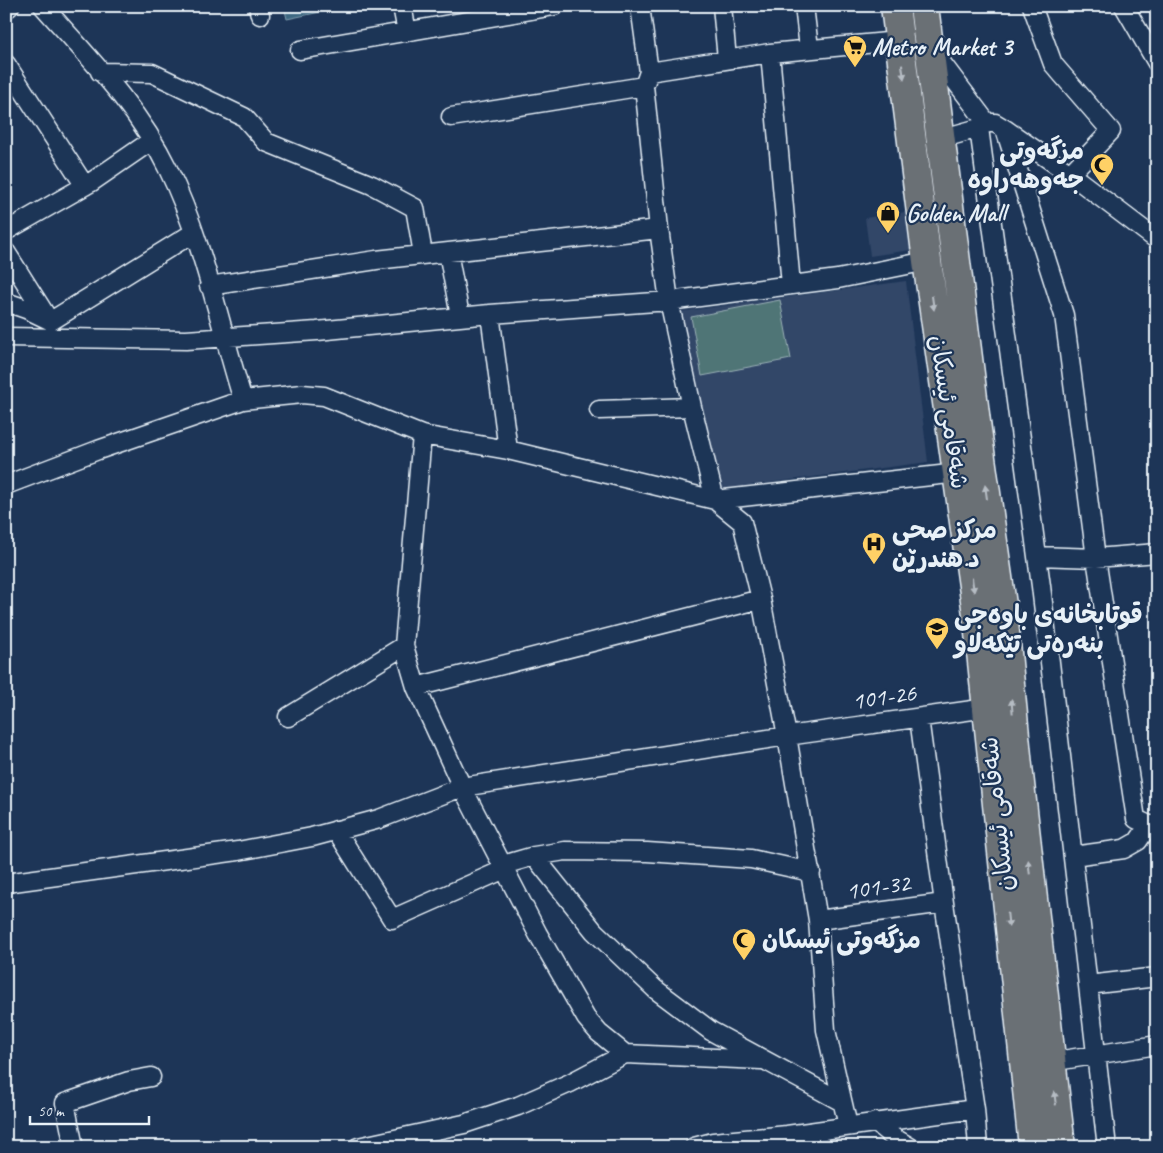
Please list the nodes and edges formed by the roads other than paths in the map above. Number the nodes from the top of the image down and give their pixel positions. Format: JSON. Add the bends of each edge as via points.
{"nodes":[{"id":1,"x":10,"y":6,"type":"edge"},
{"id":2,"x":43,"y":6,"type":"edge"},
{"id":3,"x":402,"y":6,"type":"edge"},
{"id":4,"x":554,"y":6,"type":"edge"},
{"id":5,"x":640,"y":6,"type":"edge"},
{"id":6,"x":722,"y":6,"type":"edge"},
{"id":7,"x":804,"y":6,"type":"edge"},
{"id":8,"x":895,"y":6,"type":"edge"},
{"id":9,"x":924,"y":6,"type":"edge"},
{"id":10,"x":1032,"y":6,"type":"edge"},
{"id":11,"x":1124,"y":6,"type":"edge"},
{"id":12,"x":6,"y":9,"type":"edge"},
{"id":13,"x":407,"y":32,"type":"junction"},
{"id":14,"x":898,"y":41,"type":"junction"},
{"id":15,"x":929,"y":45,"type":"junction"},
{"id":16,"x":808,"y":48,"type":"junction"},
{"id":17,"x":300,"y":50,"type":"dead end"},
{"id":18,"x":770,"y":53,"type":"junction"},
{"id":19,"x":727,"y":59,"type":"junction"},
{"id":20,"x":1157,"y":63,"type":"edge"},
{"id":21,"x":6,"y":64,"type":"edge"},
{"id":22,"x":100,"y":72,"type":"junction"},
{"id":23,"x":647,"y":79,"type":"junction"},
{"id":24,"x":451,"y":117,"type":"dead end"},
{"id":25,"x":983,"y":126,"type":"junction"},
{"id":26,"x":1006,"y":129,"type":"junction"},
{"id":27,"x":940,"y":139,"type":"junction"},
{"id":28,"x":151,"y":141,"type":"junction"},
{"id":29,"x":1070,"y":174,"type":"junction"},
{"id":30,"x":85,"y":186,"type":"junction"},
{"id":31,"x":659,"y":229,"type":"junction"},
{"id":32,"x":6,"y":231,"type":"edge"},
{"id":33,"x":193,"y":233,"type":"junction"},
{"id":34,"x":1157,"y":240,"type":"edge"},
{"id":35,"x":6,"y":252,"type":"edge"},
{"id":36,"x":448,"y":252,"type":"junction"},
{"id":37,"x":423,"y":254,"type":"junction"},
{"id":38,"x":927,"y":260,"type":"junction"},
{"id":39,"x":791,"y":285,"type":"junction"},
{"id":40,"x":209,"y":286,"type":"junction"},
{"id":41,"x":669,"y":301,"type":"junction"},
{"id":42,"x":6,"y":302,"type":"edge"},
{"id":43,"x":490,"y":314,"type":"junction"},
{"id":44,"x":460,"y":316,"type":"junction"},
{"id":45,"x":50,"y":321,"type":"junction"},
{"id":46,"x":6,"y":337,"type":"edge"},
{"id":47,"x":223,"y":337,"type":"junction"},
{"id":48,"x":59,"y":338,"type":"junction"},
{"id":49,"x":243,"y":400,"type":"junction"},
{"id":50,"x":692,"y":407,"type":"junction"},
{"id":51,"x":599,"y":410,"type":"dead end"},
{"id":52,"x":422,"y":435,"type":"junction"},
{"id":53,"x":508,"y":450,"type":"junction"},
{"id":54,"x":958,"y":473,"type":"junction"},
{"id":55,"x":6,"y":485,"type":"edge"},
{"id":56,"x":716,"y":500,"type":"junction"},
{"id":57,"x":1157,"y":553,"type":"edge"},
{"id":58,"x":1037,"y":556,"type":"junction"},
{"id":59,"x":1096,"y":558,"type":"junction"},
{"id":60,"x":761,"y":599,"type":"junction"},
{"id":61,"x":992,"y":636,"type":"junction"},
{"id":62,"x":404,"y":646,"type":"junction"},
{"id":63,"x":416,"y":687,"type":"junction"},
{"id":64,"x":987,"y":708,"type":"junction"},
{"id":65,"x":288,"y":717,"type":"dead end"},
{"id":66,"x":919,"y":718,"type":"junction"},
{"id":67,"x":787,"y":736,"type":"junction"},
{"id":68,"x":462,"y":787,"type":"junction"},
{"id":69,"x":1153,"y":825,"type":"edge"},
{"id":70,"x":336,"y":830,"type":"junction"},
{"id":71,"x":534,"y":856,"type":"junction"},
{"id":72,"x":1073,"y":856,"type":"junction"},
{"id":73,"x":504,"y":867,"type":"junction"},
{"id":74,"x":811,"y":872,"type":"junction"},
{"id":75,"x":6,"y":883,"type":"edge"},
{"id":76,"x":944,"y":903,"type":"junction"},
{"id":77,"x":818,"y":920,"type":"junction"},
{"id":78,"x":1157,"y":977,"type":"edge"},
{"id":79,"x":1088,"y":985,"type":"junction"},
{"id":80,"x":1157,"y":1045,"type":"edge"},
{"id":81,"x":625,"y":1054,"type":"junction"},
{"id":82,"x":1096,"y":1055,"type":"junction"},
{"id":83,"x":762,"y":1060,"type":"junction"},
{"id":84,"x":1050,"y":1062,"type":"junction"},
{"id":85,"x":151,"y":1077,"type":"dead end"},
{"id":86,"x":842,"y":1102,"type":"junction"},
{"id":87,"x":975,"y":1109,"type":"junction"},
{"id":88,"x":875,"y":1122,"type":"junction"},
{"id":89,"x":848,"y":1126,"type":"junction"},
{"id":90,"x":748,"y":1143,"type":"edge"},
{"id":91,"x":74,"y":1147,"type":"edge"},
{"id":92,"x":358,"y":1147,"type":"edge"},
{"id":93,"x":694,"y":1147,"type":"edge"},
{"id":94,"x":910,"y":1147,"type":"edge"},
{"id":95,"x":978,"y":1147,"type":"edge"},
{"id":96,"x":1033,"y":1147,"type":"edge"},
{"id":97,"x":1061,"y":1147,"type":"edge"},
{"id":98,"x":1107,"y":1147,"type":"edge"}],
"edges":[{"from":1,"to":12,"type":"street"},
{"from":2,"to":22,"type":"street"},
{"from":3,"to":13,"type":"street"},
{"from":4,"to":13,"type":"street"},
{"from":5,"to":23,"type":"street"},
{"from":6,"to":19,"type":"street"},
{"from":7,"to":16,"type":"street"},
{"from":8,"to":14,"type":"main road","name":"شەقامی ئیسکان"},
{"from":9,"to":15,"type":"main road","name":"شەقامی ئیسکان"},
{"from":10,"to":29,"type":"street","via":[[1053,64],[1111,131]]},
{"from":11,"to":20,"type":"street"},
{"from":13,"to":17,"type":"street"},
{"from":14,"to":16,"type":"street"},
{"from":14,"to":38,"type":"main road","name":"شەقامی ئیسکان","one_way":true},
{"from":15,"to":25,"type":"street"},
{"from":15,"to":27,"type":"main road","name":"شەقامی ئیسکان"},
{"from":16,"to":18,"type":"street"},
{"from":18,"to":19,"type":"street"},
{"from":18,"to":39,"type":"street"},
{"from":19,"to":23,"type":"street"},
{"from":21,"to":30,"type":"street"},
{"from":22,"to":28,"type":"street","via":[[127,103]]},
{"from":22,"to":37,"type":"street","via":[[152,73],[244,117],[266,142],[372,185],[415,208]]},
{"from":23,"to":24,"type":"street"},
{"from":23,"to":31,"type":"street"},
{"from":25,"to":26,"type":"street","via":[[995,123]]},
{"from":25,"to":27,"type":"street"},
{"from":25,"to":58,"type":"street"},
{"from":26,"to":29,"type":"street"},
{"from":26,"to":59,"type":"street","via":[[1064,315]]},
{"from":61,"to":27,"type":"main road","name":"شەقامی ئیسکان","one_way":true},
{"from":28,"to":30,"type":"street"},
{"from":28,"to":33,"type":"street","via":[[168,168]]},
{"from":29,"to":34,"type":"street"},
{"from":30,"to":32,"type":"street"},
{"from":31,"to":36,"type":"street"},
{"from":31,"to":41,"type":"street"},
{"from":33,"to":40,"type":"street"},
{"from":33,"to":45,"type":"street"},
{"from":35,"to":45,"type":"street"},
{"from":36,"to":37,"type":"street"},
{"from":36,"to":44,"type":"street"},
{"from":37,"to":40,"type":"street"},
{"from":38,"to":39,"type":"street","via":[[838,279]]},
{"from":38,"to":54,"type":"main road","name":"شەقامی ئیسکان","one_way":true},
{"from":39,"to":41,"type":"street"},
{"from":40,"to":47,"type":"street"},
{"from":41,"to":43,"type":"street"},
{"from":41,"to":50,"type":"street"},
{"from":42,"to":45,"type":"street"},
{"from":43,"to":44,"type":"street"},
{"from":43,"to":53,"type":"street"},
{"from":44,"to":47,"type":"street"},
{"from":45,"to":48,"type":"street"},
{"from":46,"to":48,"type":"street"},
{"from":47,"to":48,"type":"street","via":[[186,340]]},
{"from":47,"to":49,"type":"street"},
{"from":49,"to":52,"type":"street","via":[[302,394],[324,396]]},
{"from":49,"to":55,"type":"street"},
{"from":50,"to":51,"type":"street"},
{"from":50,"to":56,"type":"street"},
{"from":52,"to":53,"type":"street"},
{"from":52,"to":62,"type":"street"},
{"from":53,"to":56,"type":"street"},
{"from":54,"to":56,"type":"street"},
{"from":54,"to":61,"type":"main road","name":"شەقامی ئیسکان","one_way":true},
{"from":56,"to":60,"type":"street","via":[[742,522]]},
{"from":57,"to":59,"type":"street"},
{"from":58,"to":59,"type":"street"},
{"from":58,"to":72,"type":"street"},
{"from":59,"to":69,"type":"street","via":[[1136,819]]},
{"from":60,"to":63,"type":"street"},
{"from":60,"to":67,"type":"street"},
{"from":61,"to":64,"type":"main road","name":"شەقامی ئیسکان"},
{"from":84,"to":61,"type":"main road","name":"شەقامی ئیسکان","one_way":true},
{"from":62,"to":63,"type":"street"},
{"from":62,"to":65,"type":"street"},
{"from":63,"to":68,"type":"street"},
{"from":64,"to":66,"type":"street","name":"101-26"},
{"from":64,"to":96,"type":"main road","name":"شەقامی ئیسکان","one_way":true},
{"from":66,"to":67,"type":"street","name":"101-26"},
{"from":66,"to":76,"type":"street"},
{"from":67,"to":68,"type":"street","name":"101-26"},
{"from":67,"to":74,"type":"street"},
{"from":68,"to":70,"type":"street","name":"101-26","via":[[379,819]]},
{"from":68,"to":73,"type":"street"},
{"from":69,"to":72,"type":"street","via":[[1138,841],[1124,849]]},
{"from":70,"to":73,"type":"street","via":[[392,919]]},
{"from":70,"to":75,"type":"street","name":"101-26","via":[[238,851]]},
{"from":71,"to":73,"type":"street"},
{"from":71,"to":74,"type":"street","via":[[565,852],[647,852],[750,859]]},
{"from":71,"to":83,"type":"street","via":[[594,931],[655,989],[711,1031]]},
{"from":72,"to":79,"type":"street"},
{"from":73,"to":81,"type":"street","via":[[586,1018]]},
{"from":74,"to":77,"type":"street"},
{"from":76,"to":77,"type":"street","name":"101-32"},
{"from":76,"to":87,"type":"street"},
{"from":77,"to":86,"type":"street","via":[[826,1030]]},
{"from":78,"to":79,"type":"street"},
{"from":79,"to":82,"type":"street"},
{"from":80,"to":82,"type":"street"},
{"from":81,"to":83,"type":"street"},
{"from":81,"to":92,"type":"street","via":[[518,1106],[464,1124]]},
{"from":82,"to":84,"type":"street"},
{"from":82,"to":98,"type":"street"},
{"from":83,"to":86,"type":"street"},
{"from":97,"to":84,"type":"main road","name":"شەقامی ئیسکان","one_way":true},
{"from":85,"to":91,"type":"street","via":[[129,1081],[65,1103]]},
{"from":86,"to":89,"type":"street"},
{"from":87,"to":88,"type":"street"},
{"from":87,"to":95,"type":"street"},
{"from":88,"to":89,"type":"street"},
{"from":88,"to":94,"type":"street","via":[[893,1138]]},
{"from":89,"to":90,"type":"street"},
{"from":90,"to":93,"type":"street","via":[[713,1142]]}]}
